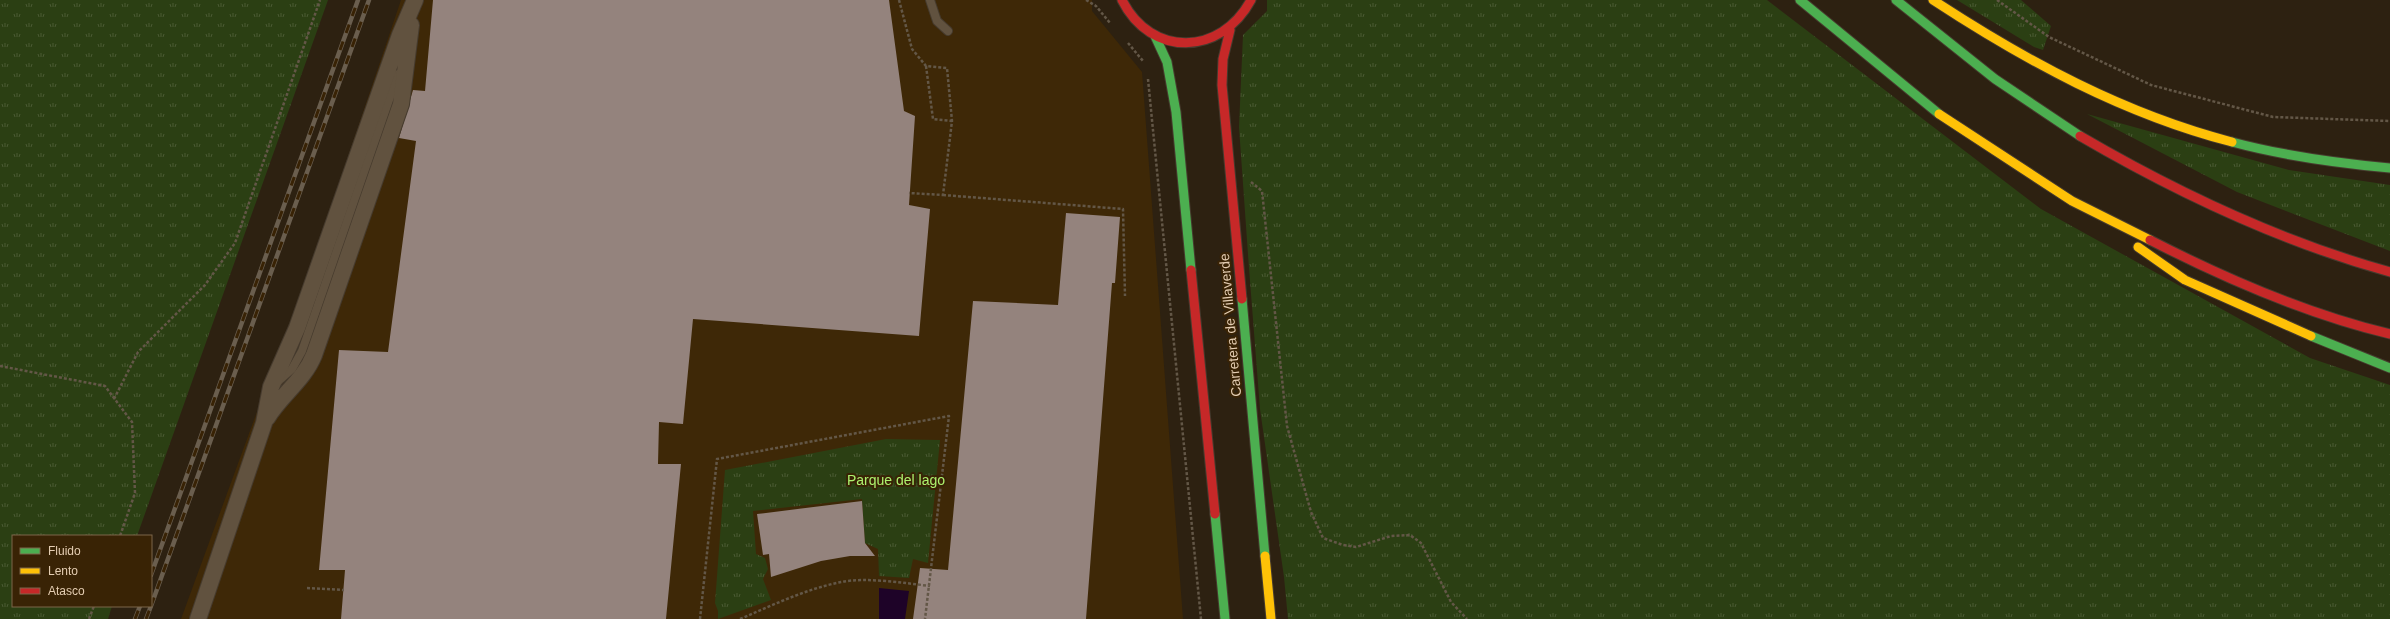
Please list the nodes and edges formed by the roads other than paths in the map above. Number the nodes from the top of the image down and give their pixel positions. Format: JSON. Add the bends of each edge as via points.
{"nodes":[{"id":1,"x":415,"y":0,"type":"edge"},
{"id":2,"x":934,"y":0,"type":"edge"},
{"id":3,"x":1122,"y":0,"type":"edge"},
{"id":4,"x":1251,"y":0,"type":"edge"},
{"id":5,"x":1800,"y":0,"type":"edge"},
{"id":6,"x":1896,"y":0,"type":"edge"},
{"id":7,"x":1933,"y":0,"type":"edge"},
{"id":8,"x":931,"y":4,"type":"edge"},
{"id":9,"x":1230,"y":30,"type":"junction"},
{"id":10,"x":948,"y":31,"type":"dead end"},
{"id":11,"x":1155,"y":36,"type":"junction"},
{"id":12,"x":408,"y":38,"type":"junction"},
{"id":13,"x":2390,"y":168,"type":"edge"},
{"id":14,"x":2072,"y":201,"type":"junction"},
{"id":15,"x":2390,"y":272,"type":"edge"},
{"id":16,"x":2390,"y":334,"type":"edge"},
{"id":17,"x":2390,"y":368,"type":"edge"},
{"id":18,"x":271,"y":387,"type":"junction"},
{"id":19,"x":264,"y":423,"type":"junction"},
{"id":20,"x":198,"y":619,"type":"edge"},
{"id":21,"x":1225,"y":619,"type":"edge"},
{"id":22,"x":1271,"y":619,"type":"edge"}],
"edges":[{"from":1,"to":12,"type":"street"},
{"from":1,"to":18,"type":"street","via":[[400,35],[297,328]]},
{"from":2,"to":8,"type":"lane"},
{"from":3,"to":11,"type":"highway","via":[[1133,18]]},
{"from":4,"to":9,"type":"highway"},
{"from":5,"to":14,"type":"highway","via":[[1930,108]]},
{"from":6,"to":15,"type":"highway","via":[[2010,90],[2100,148],[2172,187],[2247,220],[2360,264]]},
{"from":7,"to":13,"type":"highway","via":[[2002,46],[2059,78],[2134,111],[2253,147],[2329,162]]},
{"from":8,"to":10,"type":"lane","via":[[937,21]]},
{"from":9,"to":11,"type":"highway","via":[[1194,43],[1171,42]]},
{"from":9,"to":22,"type":"highway","name":"Carretera de Villaverde","via":[[1223,59],[1222,78]]},
{"from":11,"to":21,"type":"highway","via":[[1167,62],[1175,99]]},
{"from":12,"to":18,"type":"lane","via":[[394,90],[347,233],[299,359],[289,372]]},
{"from":12,"to":19,"type":"street","via":[[405,86],[401,104],[314,355],[304,374],[275,405]]},
{"from":14,"to":16,"type":"highway","via":[[2218,275],[2353,325]]},
{"from":14,"to":17,"type":"highway","via":[[2185,280],[2285,326]]},
{"from":18,"to":19,"type":"street"},
{"from":19,"to":20,"type":"street"}]}
